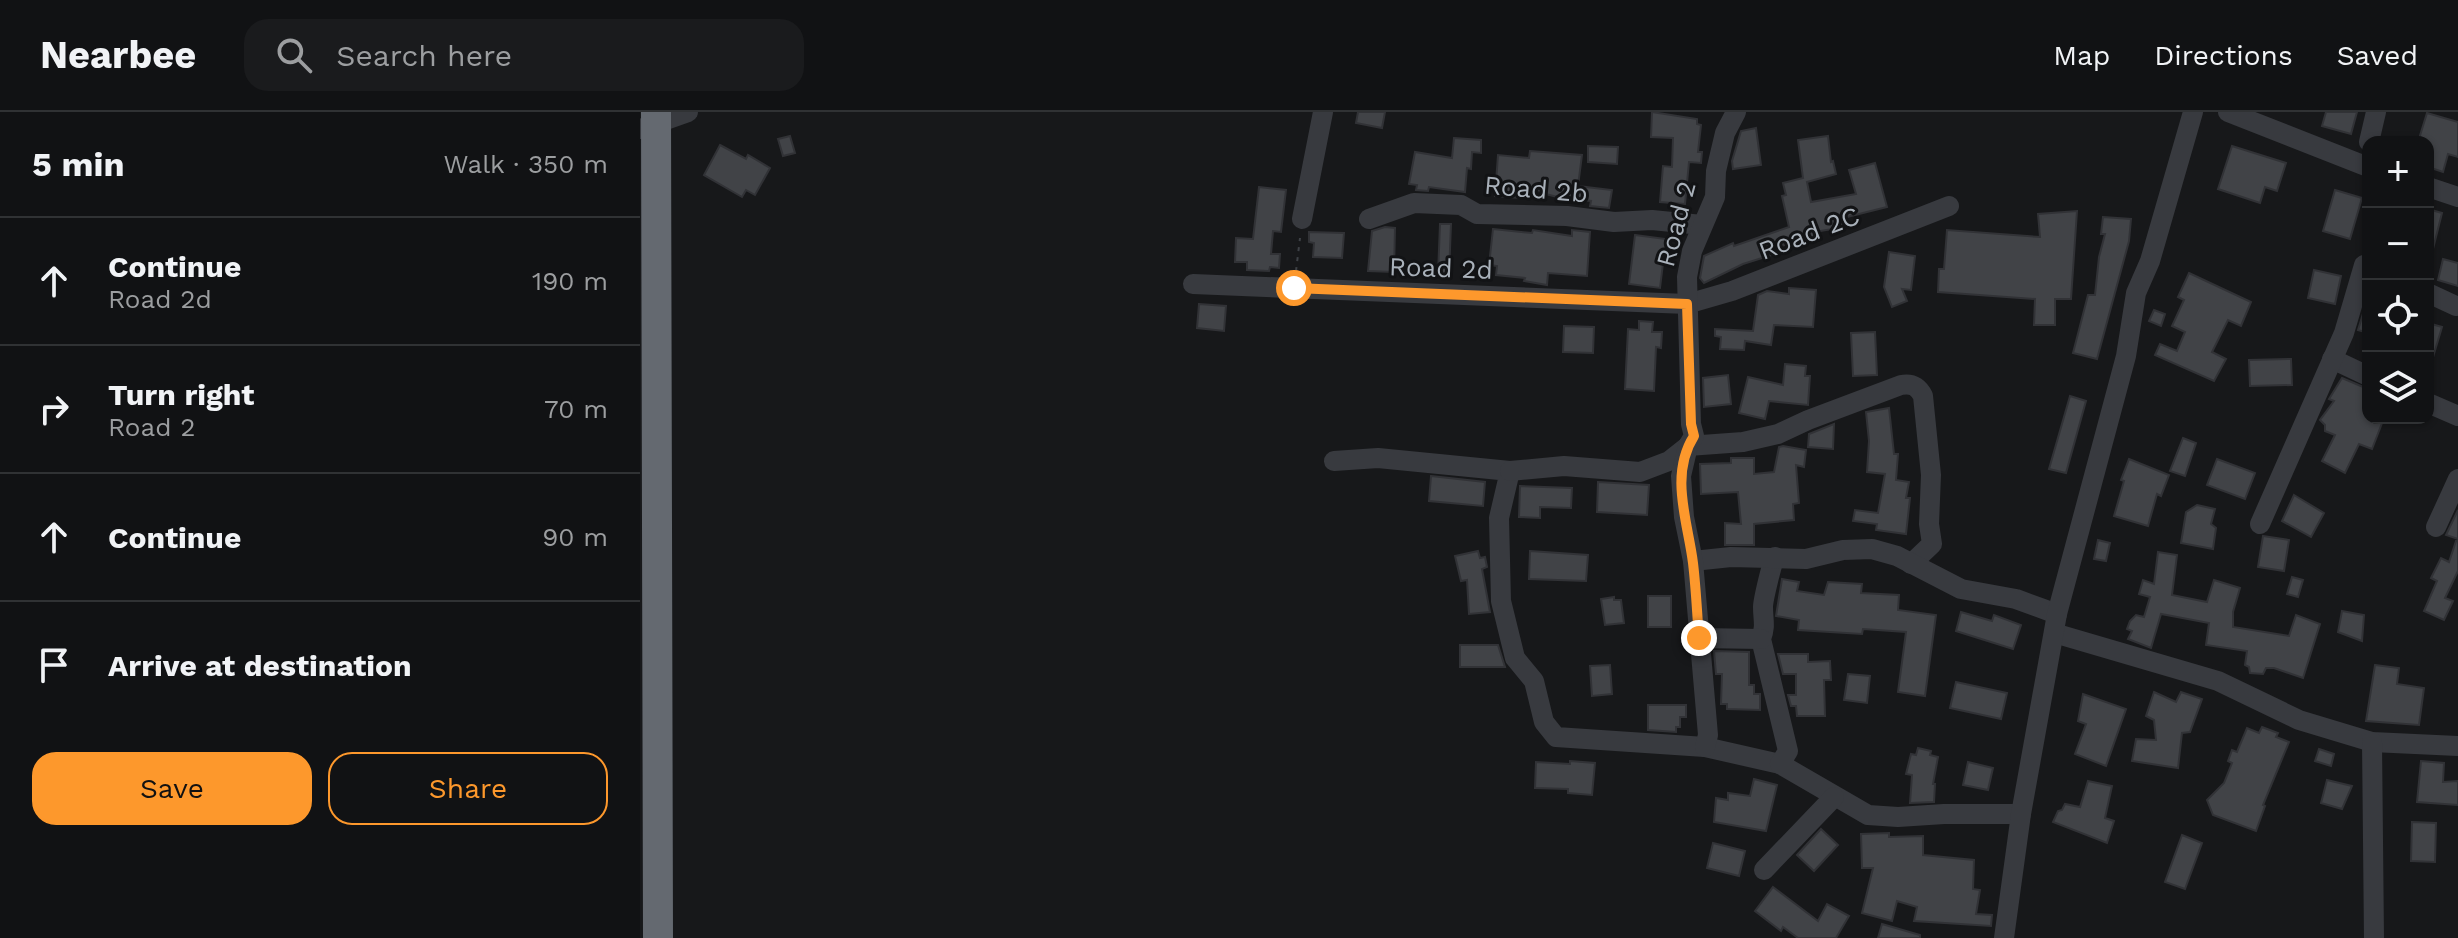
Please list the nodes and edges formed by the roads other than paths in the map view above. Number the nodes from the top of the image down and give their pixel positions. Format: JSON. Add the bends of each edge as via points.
{"nodes":[{"id":1,"x":688,"y":112,"type":"edge"},
{"id":2,"x":1323,"y":112,"type":"edge"},
{"id":3,"x":1736,"y":112,"type":"edge"},
{"id":4,"x":2193,"y":112,"type":"edge"},
{"id":5,"x":2228,"y":112,"type":"edge"},
{"id":6,"x":2376,"y":112,"type":"edge"},
{"id":7,"x":651,"y":122,"type":"edge"},
{"id":8,"x":2371,"y":136,"type":"edge"},
{"id":9,"x":2362,"y":153,"type":"edge"},
{"id":10,"x":2434,"y":189,"type":"edge"},
{"id":11,"x":2458,"y":197,"type":"edge"},
{"id":12,"x":1949,"y":206,"type":"dead end"},
{"id":13,"x":1302,"y":219,"type":"road end"},
{"id":14,"x":1369,"y":219,"type":"dead end"},
{"id":15,"x":1702,"y":225,"type":"junction"},
{"id":16,"x":2362,"y":277,"type":"edge"},
{"id":17,"x":1193,"y":284,"type":"dead end"},
{"id":18,"x":2434,"y":296,"type":"edge"},
{"id":19,"x":1687,"y":304,"type":"junction"},
{"id":20,"x":2456,"y":306,"type":"edge"},
{"id":21,"x":2332,"y":359,"type":"junction"},
{"id":22,"x":2362,"y":373,"type":"edge"},
{"id":23,"x":2434,"y":406,"type":"edge"},
{"id":24,"x":2458,"y":416,"type":"edge"},
{"id":25,"x":1688,"y":446,"type":"junction"},
{"id":26,"x":1334,"y":461,"type":"dead end"},
{"id":27,"x":1510,"y":471,"type":"junction"},
{"id":28,"x":2458,"y":479,"type":"edge"},
{"id":29,"x":2260,"y":524,"type":"dead end"},
{"id":30,"x":2436,"y":527,"type":"dead end"},
{"id":31,"x":1775,"y":557,"type":"junction"},
{"id":32,"x":1693,"y":561,"type":"junction"},
{"id":33,"x":1911,"y":564,"type":"junction"},
{"id":34,"x":2056,"y":624,"type":"junction"},
{"id":35,"x":1699,"y":638,"type":"junction"},
{"id":36,"x":1761,"y":639,"type":"junction"},
{"id":37,"x":2372,"y":742,"type":"junction"},
{"id":38,"x":2458,"y":746,"type":"edge"},
{"id":39,"x":1705,"y":747,"type":"junction"},
{"id":40,"x":1780,"y":764,"type":"junction"},
{"id":41,"x":1834,"y":797,"type":"junction"},
{"id":42,"x":2021,"y":814,"type":"junction"},
{"id":43,"x":1764,"y":870,"type":"dead end"},
{"id":44,"x":658,"y":938,"type":"edge"},
{"id":45,"x":2004,"y":938,"type":"edge"},
{"id":46,"x":2374,"y":938,"type":"edge"}],
"edges":[{"from":1,"to":7,"type":"street"},
{"from":2,"to":13,"type":"street"},
{"from":3,"to":15,"type":"street","name":"Road 2","via":[[1725,133],[1715,197]]},
{"from":4,"to":34,"type":"street","via":[[2136,293],[2126,356]]},
{"from":5,"to":9,"type":"street"},
{"from":6,"to":8,"type":"street"},
{"from":7,"to":44,"type":"highway"},
{"from":10,"to":11,"type":"street"},
{"from":12,"to":19,"type":"street","name":"Road 2C"},
{"from":14,"to":15,"type":"street","name":"Road 2b","via":[[1414,203],[1461,205],[1477,214]]},
{"from":15,"to":19,"type":"street","name":"Road 2","via":[[1692,251]]},
{"from":16,"to":21,"type":"street"},
{"from":17,"to":19,"type":"street","name":"Road 2d"},
{"from":18,"to":20,"type":"street"},
{"from":19,"to":25,"type":"street","name":"Road 2","via":[[1694,436]]},
{"from":21,"to":22,"type":"street"},
{"from":21,"to":29,"type":"street"},
{"from":23,"to":24,"type":"street"},
{"from":25,"to":27,"type":"street","via":[[1669,461],[1640,472],[1564,466]]},
{"from":25,"to":32,"type":"street","name":"Road 2","via":[[1681,476]]},
{"from":25,"to":33,"type":"street","via":[[1778,434],[1901,385],[1919,388],[1931,475],[1932,544]]},
{"from":26,"to":27,"type":"street","via":[[1378,458]]},
{"from":27,"to":39,"type":"street","via":[[1499,518],[1501,601],[1515,658],[1534,681],[1544,722],[1556,737]]},
{"from":28,"to":30,"type":"street"},
{"from":31,"to":32,"type":"street"},
{"from":31,"to":33,"type":"street","via":[[1817,558],[1856,548]]},
{"from":31,"to":36,"type":"street","via":[[1762,604],[1766,625]]},
{"from":32,"to":35,"type":"street","name":"Road 2"},
{"from":33,"to":34,"type":"street","via":[[1961,589],[2016,599]]},
{"from":34,"to":37,"type":"street","via":[[2218,681],[2299,720]]},
{"from":34,"to":42,"type":"street"},
{"from":35,"to":36,"type":"street"},
{"from":35,"to":39,"type":"street","name":"Road 2"},
{"from":36,"to":40,"type":"street","via":[[1788,751]]},
{"from":37,"to":38,"type":"street"},
{"from":37,"to":46,"type":"street"},
{"from":39,"to":40,"type":"street"},
{"from":40,"to":41,"type":"street"},
{"from":41,"to":42,"type":"street","via":[[1868,815]]},
{"from":41,"to":43,"type":"street"},
{"from":42,"to":45,"type":"street"}]}
